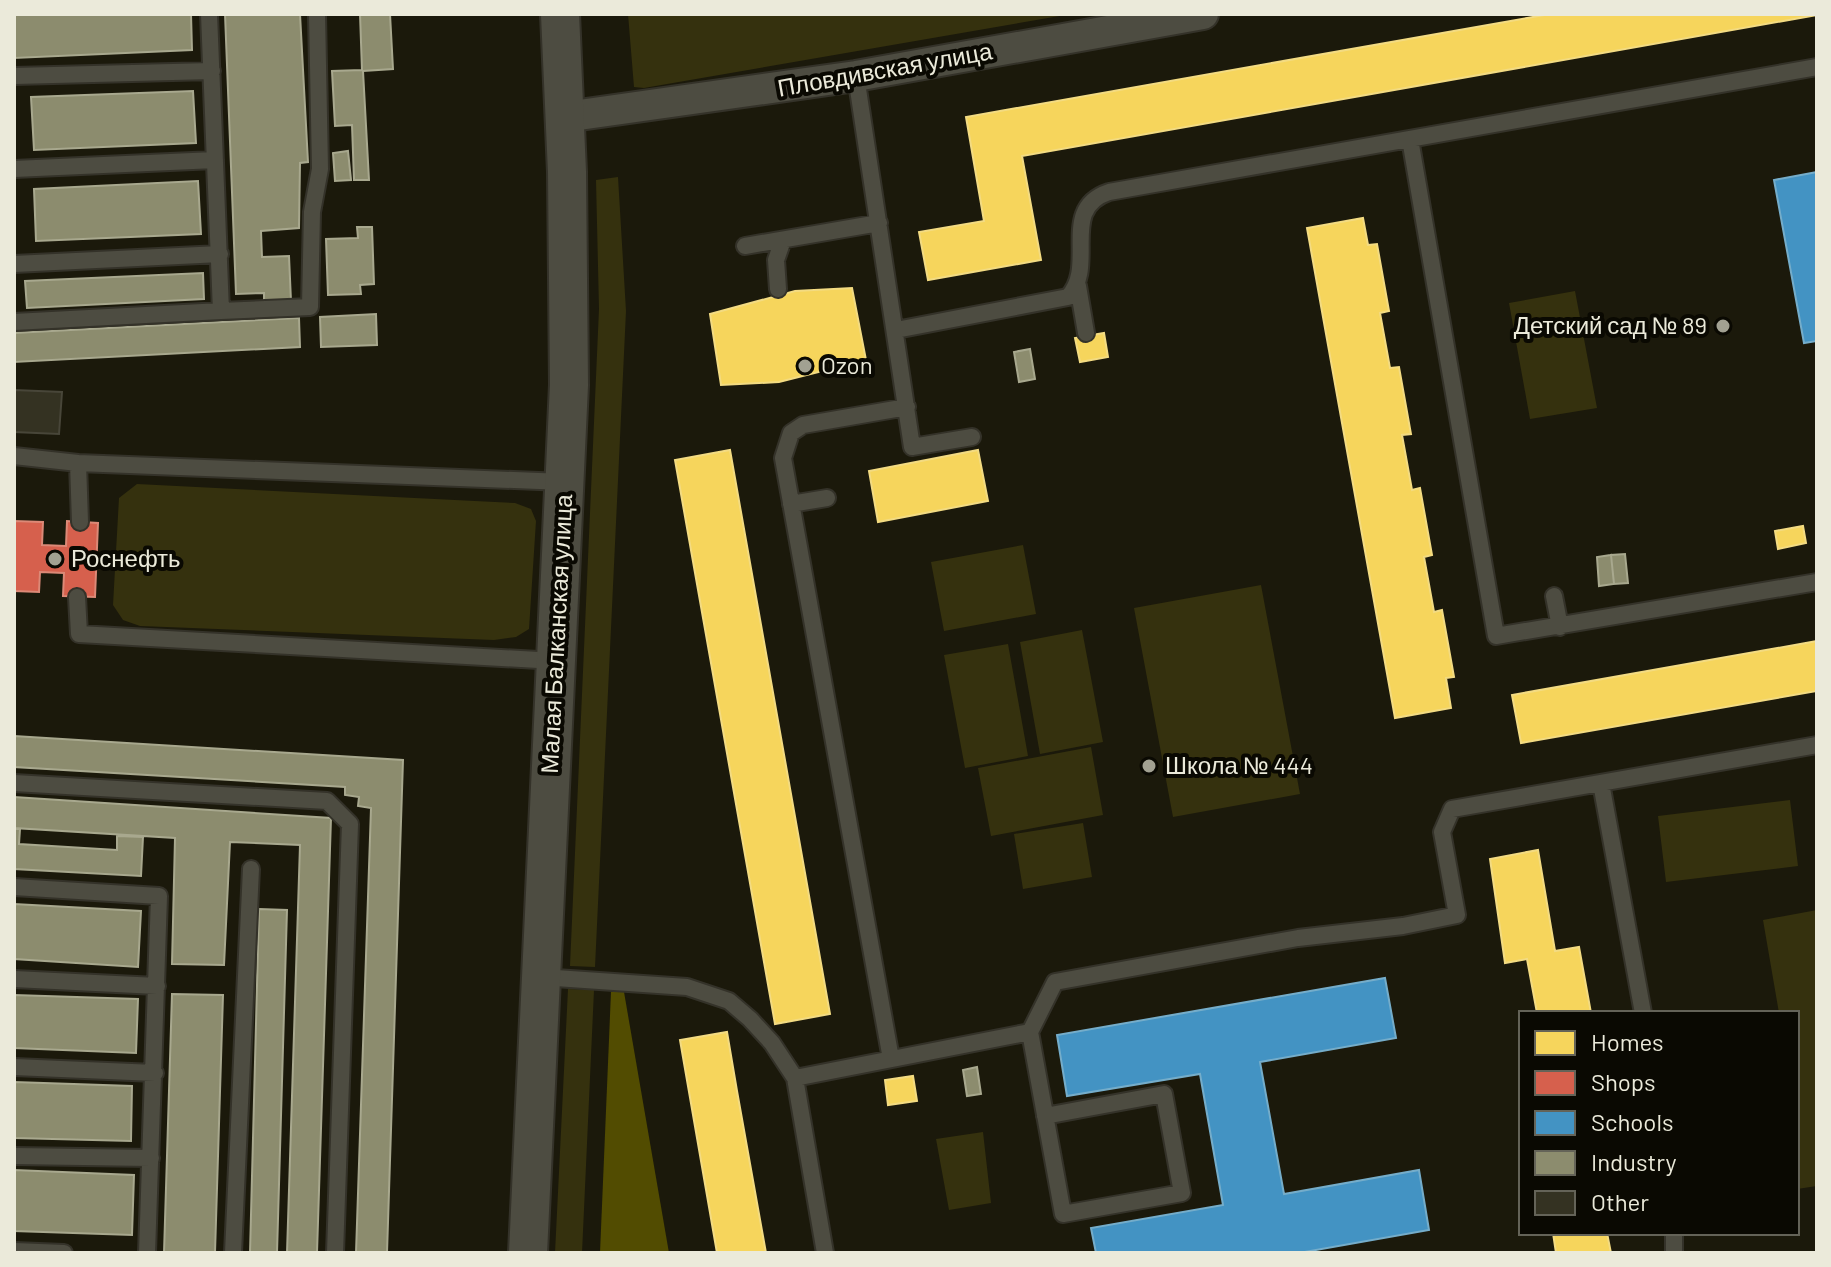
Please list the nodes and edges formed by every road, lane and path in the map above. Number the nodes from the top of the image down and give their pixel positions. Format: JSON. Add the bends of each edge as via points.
{"nodes":[{"id":1,"x":209,"y":14,"type":"edge"},
{"id":2,"x":317,"y":14,"type":"edge"},
{"id":3,"x":560,"y":14,"type":"edge"},
{"id":4,"x":1203,"y":14,"type":"edge"},
{"id":5,"x":1817,"y":67,"type":"edge"},
{"id":6,"x":212,"y":71,"type":"junction"},
{"id":7,"x":14,"y":76,"type":"edge"},
{"id":8,"x":856,"y":76,"type":"junction"},
{"id":9,"x":565,"y":117,"type":"junction"},
{"id":10,"x":1410,"y":139,"type":"junction"},
{"id":11,"x":215,"y":160,"type":"junction"},
{"id":12,"x":14,"y":169,"type":"edge"},
{"id":13,"x":879,"y":223,"type":"junction"},
{"id":14,"x":783,"y":240,"type":"junction"},
{"id":15,"x":745,"y":246,"type":"dead end"},
{"id":16,"x":220,"y":254,"type":"junction"},
{"id":17,"x":14,"y":264,"type":"edge"},
{"id":18,"x":1078,"y":286,"type":"junction"},
{"id":19,"x":778,"y":289,"type":"dead end"},
{"id":20,"x":221,"y":311,"type":"junction"},
{"id":21,"x":14,"y":322,"type":"edge"},
{"id":22,"x":896,"y":330,"type":"junction"},
{"id":23,"x":1086,"y":333,"type":"dead end"},
{"id":24,"x":907,"y":407,"type":"junction"},
{"id":25,"x":972,"y":437,"type":"dead end"},
{"id":26,"x":14,"y":456,"type":"edge"},
{"id":27,"x":78,"y":463,"type":"junction"},
{"id":28,"x":564,"y":482,"type":"junction"},
{"id":29,"x":827,"y":498,"type":"dead end"},
{"id":30,"x":791,"y":504,"type":"junction"},
{"id":31,"x":80,"y":522,"type":"dead end"},
{"id":32,"x":1817,"y":582,"type":"edge"},
{"id":33,"x":1554,"y":596,"type":"dead end"},
{"id":34,"x":77,"y":597,"type":"dead end"},
{"id":35,"x":1560,"y":627,"type":"junction"},
{"id":36,"x":556,"y":661,"type":"junction"},
{"id":37,"x":1817,"y":745,"type":"edge"},
{"id":38,"x":14,"y":783,"type":"edge"},
{"id":39,"x":1601,"y":783,"type":"junction"},
{"id":40,"x":251,"y":869,"type":"dead end"},
{"id":41,"x":14,"y":887,"type":"edge"},
{"id":42,"x":541,"y":977,"type":"junction"},
{"id":43,"x":14,"y":979,"type":"edge"},
{"id":44,"x":157,"y":986,"type":"junction"},
{"id":45,"x":1643,"y":1011,"type":"edge"},
{"id":46,"x":1030,"y":1032,"type":"junction"},
{"id":47,"x":891,"y":1059,"type":"junction"},
{"id":48,"x":14,"y":1067,"type":"edge"},
{"id":49,"x":155,"y":1073,"type":"junction"},
{"id":50,"x":795,"y":1078,"type":"junction"},
{"id":51,"x":1045,"y":1116,"type":"junction"},
{"id":52,"x":14,"y":1156,"type":"edge"},
{"id":53,"x":151,"y":1158,"type":"junction"},
{"id":54,"x":14,"y":1251,"type":"edge"},
{"id":55,"x":64,"y":1253,"type":"edge"},
{"id":56,"x":147,"y":1253,"type":"edge"},
{"id":57,"x":233,"y":1253,"type":"edge"},
{"id":58,"x":335,"y":1253,"type":"edge"},
{"id":59,"x":528,"y":1253,"type":"edge"},
{"id":60,"x":825,"y":1253,"type":"edge"}],
"edges":[{"from":1,"to":6,"type":"lane"},
{"from":2,"to":20,"type":"lane","via":[[320,169],[312,212],[310,307]]},
{"from":3,"to":9,"type":"street","name":"Малая Балканская улица"},
{"from":4,"to":8,"type":"street","name":"Пловдивская улица"},
{"from":5,"to":10,"type":"lane"},
{"from":6,"to":7,"type":"lane"},
{"from":6,"to":11,"type":"lane"},
{"from":8,"to":9,"type":"street","name":"Пловдивская улица"},
{"from":8,"to":13,"type":"lane"},
{"from":9,"to":28,"type":"street","name":"Малая Балканская улица","via":[[569,295]]},
{"from":10,"to":18,"type":"lane","via":[[1097,196],[1080,222],[1083,263]]},
{"from":10,"to":35,"type":"lane","via":[[1496,636]]},
{"from":11,"to":12,"type":"lane"},
{"from":11,"to":16,"type":"lane"},
{"from":13,"to":14,"type":"lane"},
{"from":13,"to":22,"type":"lane"},
{"from":14,"to":15,"type":"lane"},
{"from":14,"to":19,"type":"lane","via":[[776,260]]},
{"from":16,"to":17,"type":"lane"},
{"from":16,"to":20,"type":"lane"},
{"from":18,"to":22,"type":"lane","via":[[1057,302]]},
{"from":18,"to":23,"type":"lane"},
{"from":20,"to":21,"type":"lane"},
{"from":22,"to":24,"type":"lane"},
{"from":24,"to":25,"type":"lane","via":[[912,447]]},
{"from":24,"to":30,"type":"lane","via":[[803,425],[791,433],[783,458]]},
{"from":26,"to":27,"type":"lane"},
{"from":27,"to":28,"type":"lane"},
{"from":27,"to":31,"type":"lane"},
{"from":28,"to":36,"type":"street","name":"Малая Балканская улица"},
{"from":29,"to":30,"type":"lane"},
{"from":30,"to":47,"type":"lane"},
{"from":32,"to":35,"type":"lane"},
{"from":33,"to":35,"type":"lane"},
{"from":34,"to":36,"type":"lane","via":[[79,634]]},
{"from":36,"to":42,"type":"street","name":"Малая Балканская улица"},
{"from":37,"to":39,"type":"lane"},
{"from":38,"to":58,"type":"lane","via":[[327,801],[350,824]]},
{"from":39,"to":45,"type":"lane"},
{"from":39,"to":46,"type":"lane","via":[[1452,809],[1442,832],[1457,915],[1055,982]]},
{"from":40,"to":57,"type":"lane"},
{"from":41,"to":44,"type":"lane","via":[[159,896]]},
{"from":42,"to":50,"type":"lane","via":[[712,993],[750,1019]]},
{"from":42,"to":59,"type":"street","name":"Малая Балканская улица"},
{"from":43,"to":44,"type":"lane"},
{"from":44,"to":49,"type":"lane"},
{"from":46,"to":47,"type":"lane"},
{"from":46,"to":51,"type":"lane"},
{"from":47,"to":50,"type":"lane"},
{"from":48,"to":49,"type":"lane"},
{"from":49,"to":53,"type":"lane"},
{"from":50,"to":60,"type":"lane"},
{"from":51,"to":51,"type":"lane","via":[[1063,1214],[1182,1193],[1164,1094]]},
{"from":52,"to":53,"type":"lane"},
{"from":53,"to":56,"type":"lane"},
{"from":54,"to":55,"type":"lane"}]}
